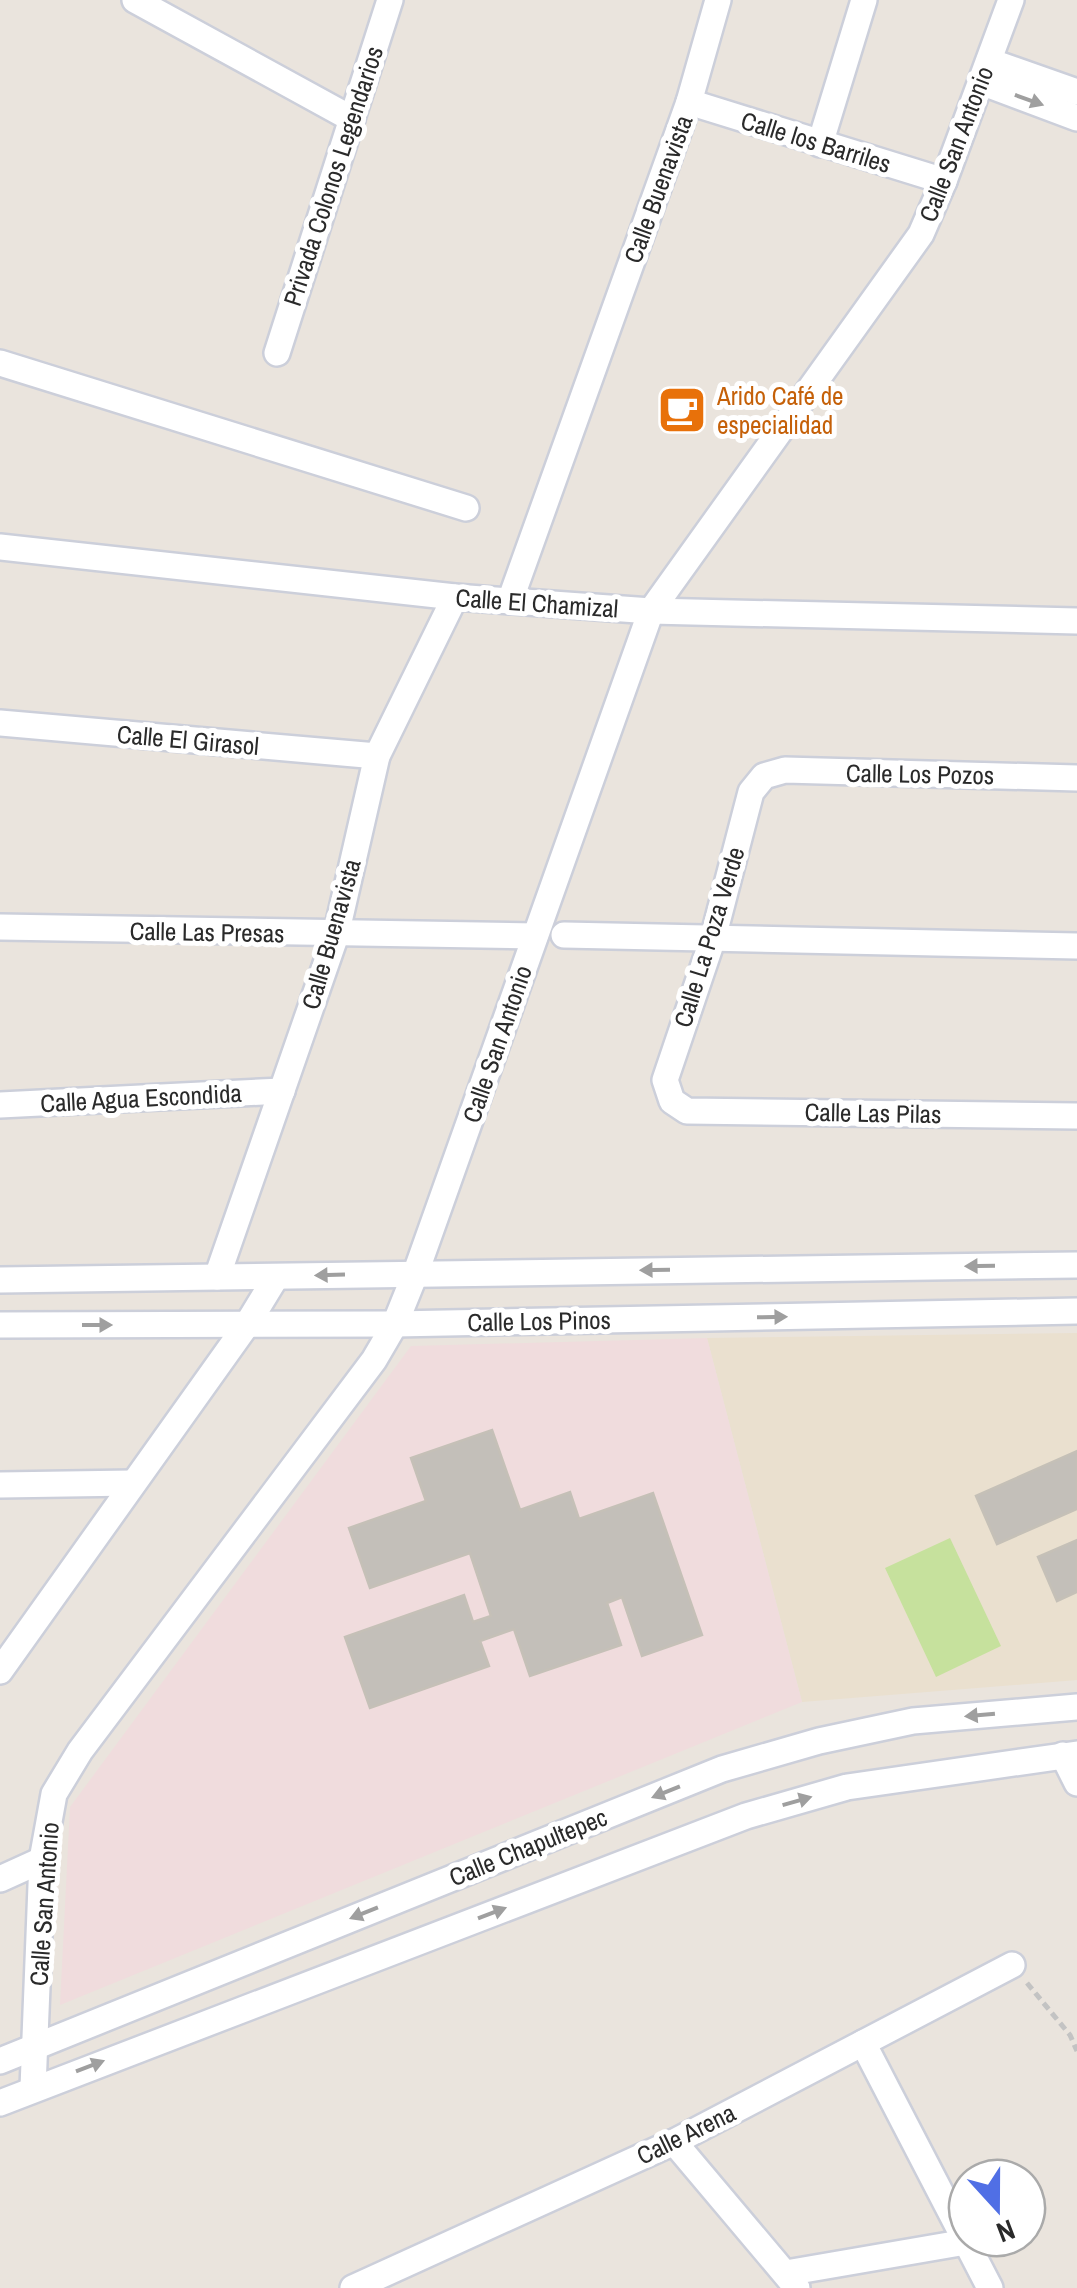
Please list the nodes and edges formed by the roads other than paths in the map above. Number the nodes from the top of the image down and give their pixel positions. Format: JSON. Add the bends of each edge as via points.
{"nodes":[{"id":1,"x":135,"y":0,"type":"edge"},
{"id":2,"x":390,"y":0,"type":"edge"},
{"id":3,"x":718,"y":0,"type":"edge"},
{"id":4,"x":864,"y":0,"type":"edge"},
{"id":5,"x":1011,"y":0,"type":"edge"},
{"id":6,"x":985,"y":72,"type":"junction"},
{"id":7,"x":1077,"y":92,"type":"edge"},
{"id":8,"x":689,"y":102,"type":"junction"},
{"id":9,"x":1077,"y":118,"type":"edge"},
{"id":10,"x":352,"y":119,"type":"junction"},
{"id":11,"x":820,"y":144,"type":"junction"},
{"id":12,"x":944,"y":181,"type":"junction"},
{"id":13,"x":277,"y":353,"type":"dead end"},
{"id":14,"x":0,"y":363,"type":"edge"},
{"id":15,"x":466,"y":508,"type":"dead end"},
{"id":16,"x":0,"y":547,"type":"edge"},
{"id":17,"x":454,"y":597,"type":"junction"},
{"id":18,"x":510,"y":601,"type":"junction"},
{"id":19,"x":651,"y":611,"type":"junction"},
{"id":20,"x":1077,"y":621,"type":"edge"},
{"id":21,"x":0,"y":723,"type":"edge"},
{"id":22,"x":376,"y":756,"type":"junction"},
{"id":23,"x":764,"y":776,"type":"joint"},
{"id":24,"x":1077,"y":778,"type":"edge"},
{"id":25,"x":0,"y":927,"type":"edge"},
{"id":26,"x":336,"y":935,"type":"junction"},
{"id":27,"x":535,"y":936,"type":"junction"},
{"id":28,"x":564,"y":936,"type":"dead end"},
{"id":29,"x":713,"y":938,"type":"junction"},
{"id":30,"x":1077,"y":946,"type":"edge"},
{"id":31,"x":282,"y":1091,"type":"junction"},
{"id":32,"x":672,"y":1101,"type":"joint"},
{"id":33,"x":0,"y":1104,"type":"edge"},
{"id":34,"x":1077,"y":1116,"type":"edge"},
{"id":35,"x":1077,"y":1265,"type":"edge"},
{"id":36,"x":416,"y":1272,"type":"junction"},
{"id":37,"x":217,"y":1277,"type":"junction"},
{"id":38,"x":276,"y":1277,"type":"junction"},
{"id":39,"x":0,"y":1280,"type":"edge"},
{"id":40,"x":1077,"y":1311,"type":"edge"},
{"id":41,"x":248,"y":1323,"type":"junction"},
{"id":42,"x":395,"y":1324,"type":"junction"},
{"id":43,"x":0,"y":1325,"type":"edge"},
{"id":44,"x":133,"y":1483,"type":"junction"},
{"id":45,"x":0,"y":1485,"type":"edge"},
{"id":46,"x":0,"y":1671,"type":"edge"},
{"id":47,"x":1077,"y":1706,"type":"edge"},
{"id":48,"x":1070,"y":1754,"type":"edge"},
{"id":49,"x":1077,"y":1782,"type":"edge"},
{"id":50,"x":42,"y":1860,"type":"junction"},
{"id":51,"x":0,"y":1879,"type":"edge"},
{"id":52,"x":1012,"y":1965,"type":"road end"},
{"id":53,"x":863,"y":2042,"type":"junction"},
{"id":54,"x":34,"y":2045,"type":"junction"},
{"id":55,"x":0,"y":2061,"type":"edge"},
{"id":56,"x":33,"y":2088,"type":"junction"},
{"id":57,"x":0,"y":2102,"type":"edge"},
{"id":58,"x":674,"y":2142,"type":"junction"},
{"id":59,"x":947,"y":2205,"type":"edge"},
{"id":60,"x":947,"y":2246,"type":"edge"},
{"id":61,"x":974,"y":2258,"type":"edge"},
{"id":62,"x":792,"y":2280,"type":"edge"},
{"id":63,"x":353,"y":2288,"type":"edge"},
{"id":64,"x":990,"y":2288,"type":"edge"}],
"edges":[{"from":1,"to":10,"type":"street"},
{"from":2,"to":10,"type":"street","name":"Privada Colonos Legendarios"},
{"from":3,"to":8,"type":"street","name":"Calle Buenavista"},
{"from":4,"to":11,"type":"street"},
{"from":5,"to":6,"type":"street","name":"Calle San Antonio"},
{"from":6,"to":7,"type":"street"},
{"from":6,"to":9,"type":"street","one_way":true},
{"from":6,"to":12,"type":"street","name":"Calle San Antonio"},
{"from":8,"to":11,"type":"street","name":"Calle los Barriles"},
{"from":8,"to":18,"type":"street","name":"Calle Buenavista"},
{"from":10,"to":13,"type":"street","name":"Privada Colonos Legendarios"},
{"from":11,"to":12,"type":"street","name":"Calle los Barriles"},
{"from":12,"to":19,"type":"street","name":"Calle San Antonio","via":[[921,234]]},
{"from":14,"to":15,"type":"street"},
{"from":16,"to":17,"type":"street","name":"Calle El Chamizal"},
{"from":17,"to":18,"type":"street","name":"Calle El Chamizal"},
{"from":17,"to":22,"type":"street","name":"Calle Buenavista"},
{"from":18,"to":19,"type":"street","name":"Calle El Chamizal"},
{"from":19,"to":20,"type":"street","name":"Calle El Chamizal"},
{"from":19,"to":27,"type":"street","name":"Calle San Antonio"},
{"from":21,"to":22,"type":"street","name":"Calle El Girasol"},
{"from":22,"to":26,"type":"street","name":"Calle Buenavista"},
{"from":23,"to":24,"type":"street","name":"Calle Los Pozos","via":[[785,770]]},
{"from":23,"to":29,"type":"street","name":"Calle La Poza Verde","via":[[751,792]]},
{"from":25,"to":26,"type":"street","name":"Calle Las Presas"},
{"from":26,"to":27,"type":"street","name":"Calle Las Presas"},
{"from":26,"to":31,"type":"street","name":"Calle Buenavista"},
{"from":27,"to":36,"type":"street","name":"Calle San Antonio"},
{"from":28,"to":29,"type":"street"},
{"from":29,"to":30,"type":"street"},
{"from":29,"to":32,"type":"street","name":"Calle La Poza Verde","via":[[665,1080]]},
{"from":31,"to":33,"type":"street","name":"Calle Agua Escondida"},
{"from":31,"to":37,"type":"street","name":"Calle Buenavista"},
{"from":32,"to":34,"type":"street","name":"Calle Las Pilas","via":[[686,1111]]},
{"from":35,"to":36,"type":"street","name":"Calle Los Pinos","one_way":true},
{"from":36,"to":38,"type":"street","name":"Calle Los Pinos","one_way":true},
{"from":36,"to":42,"type":"street","name":"Calle San Antonio"},
{"from":37,"to":38,"type":"street","name":"Calle Los Pinos"},
{"from":37,"to":39,"type":"street","name":"Calle Los Pinos"},
{"from":38,"to":41,"type":"street"},
{"from":42,"to":40,"type":"street","name":"Calle Los Pinos","one_way":true},
{"from":41,"to":42,"type":"street","name":"Calle Los Pinos"},
{"from":43,"to":41,"type":"street","name":"Calle Los Pinos","one_way":true},
{"from":41,"to":44,"type":"street"},
{"from":42,"to":50,"type":"street","name":"Calle San Antonio","via":[[80,1751],[54,1794]]},
{"from":44,"to":45,"type":"street"},
{"from":44,"to":46,"type":"street"},
{"from":47,"to":54,"type":"street","name":"Calle Chapultepec","one_way":true,"via":[[913,1722],[722,1769]]},
{"from":48,"to":49,"type":"street"},
{"from":56,"to":48,"type":"street","name":"Calle Chapultepec","one_way":true,"via":[[746,1816],[847,1787]]},
{"from":50,"to":51,"type":"street"},
{"from":50,"to":54,"type":"street","name":"Calle San Antonio"},
{"from":52,"to":53,"type":"street","name":"Calle Arena"},
{"from":53,"to":58,"type":"street","name":"Calle Arena"},
{"from":53,"to":59,"type":"street"},
{"from":54,"to":55,"type":"street","name":"Calle Chapultepec"},
{"from":54,"to":56,"type":"street","name":"Calle San Antonio"},
{"from":56,"to":57,"type":"street","name":"Calle Chapultepec"},
{"from":58,"to":62,"type":"street"},
{"from":58,"to":63,"type":"street","name":"Calle Arena"},
{"from":60,"to":62,"type":"street"},
{"from":61,"to":64,"type":"street"}]}
